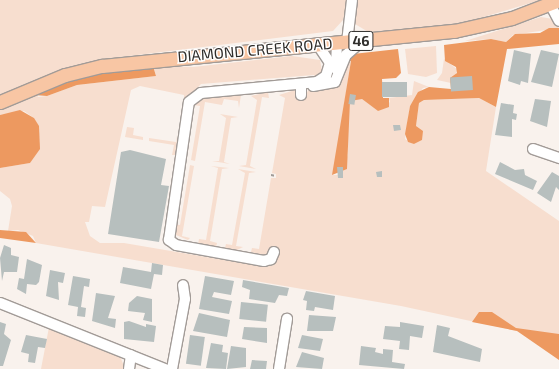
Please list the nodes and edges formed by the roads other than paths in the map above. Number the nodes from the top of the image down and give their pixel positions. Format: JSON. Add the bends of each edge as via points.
{"nodes":[{"id":1,"x":352,"y":0,"type":"edge"},
{"id":2,"x":554,"y":2,"type":"edge"},
{"id":3,"x":559,"y":21,"type":"edge"},
{"id":4,"x":362,"y":40,"type":"junction"},
{"id":5,"x":342,"y":42,"type":"junction"},
{"id":6,"x":318,"y":45,"type":"junction"},
{"id":7,"x":301,"y":85,"type":"junction"},
{"id":8,"x":321,"y":86,"type":"junction"},
{"id":9,"x":301,"y":96,"type":"dead end"},
{"id":10,"x":0,"y":102,"type":"edge"},
{"id":11,"x":533,"y":149,"type":"dead end"},
{"id":12,"x":559,"y":158,"type":"edge"},
{"id":13,"x":274,"y":252,"type":"dead end"},
{"id":14,"x":183,"y":285,"type":"dead end"},
{"id":15,"x":0,"y":303,"type":"edge"},
{"id":16,"x":288,"y":319,"type":"dead end"},
{"id":17,"x":131,"y":355,"type":"junction"},
{"id":18,"x":129,"y":369,"type":"edge"},
{"id":19,"x":165,"y":369,"type":"edge"},
{"id":20,"x":172,"y":369,"type":"edge"},
{"id":21,"x":279,"y":369,"type":"edge"}],
"edges":[{"from":1,"to":5,"type":"street"},
{"from":2,"to":3,"type":"street"},
{"from":2,"to":4,"type":"main road","name":"DIAMOND CREEK ROAD","number":"46","via":[[464,30]]},
{"from":4,"to":5,"type":"main road","name":"DIAMOND CREEK ROAD","number":"46"},
{"from":4,"to":8,"type":"street","via":[[346,54],[338,79]]},
{"from":5,"to":6,"type":"main road","name":"DIAMOND CREEK ROAD","number":"46"},
{"from":5,"to":8,"type":"street","via":[[336,73],[330,81]]},
{"from":6,"to":7,"type":"street","via":[[328,58],[329,72],[322,80]]},
{"from":6,"to":10,"type":"main road","name":"DIAMOND CREEK ROAD","number":"46","via":[[102,66],[65,75]]},
{"from":7,"to":8,"type":"street"},
{"from":7,"to":9,"type":"street"},
{"from":7,"to":13,"type":"street","via":[[201,93],[193,96],[188,108],[169,240],[176,245],[264,261],[271,259]]},
{"from":11,"to":12,"type":"street"},
{"from":14,"to":20,"type":"street","via":[[185,299]]},
{"from":15,"to":17,"type":"street"},
{"from":16,"to":21,"type":"street"},
{"from":17,"to":18,"type":"street"},
{"from":17,"to":19,"type":"street"}]}
